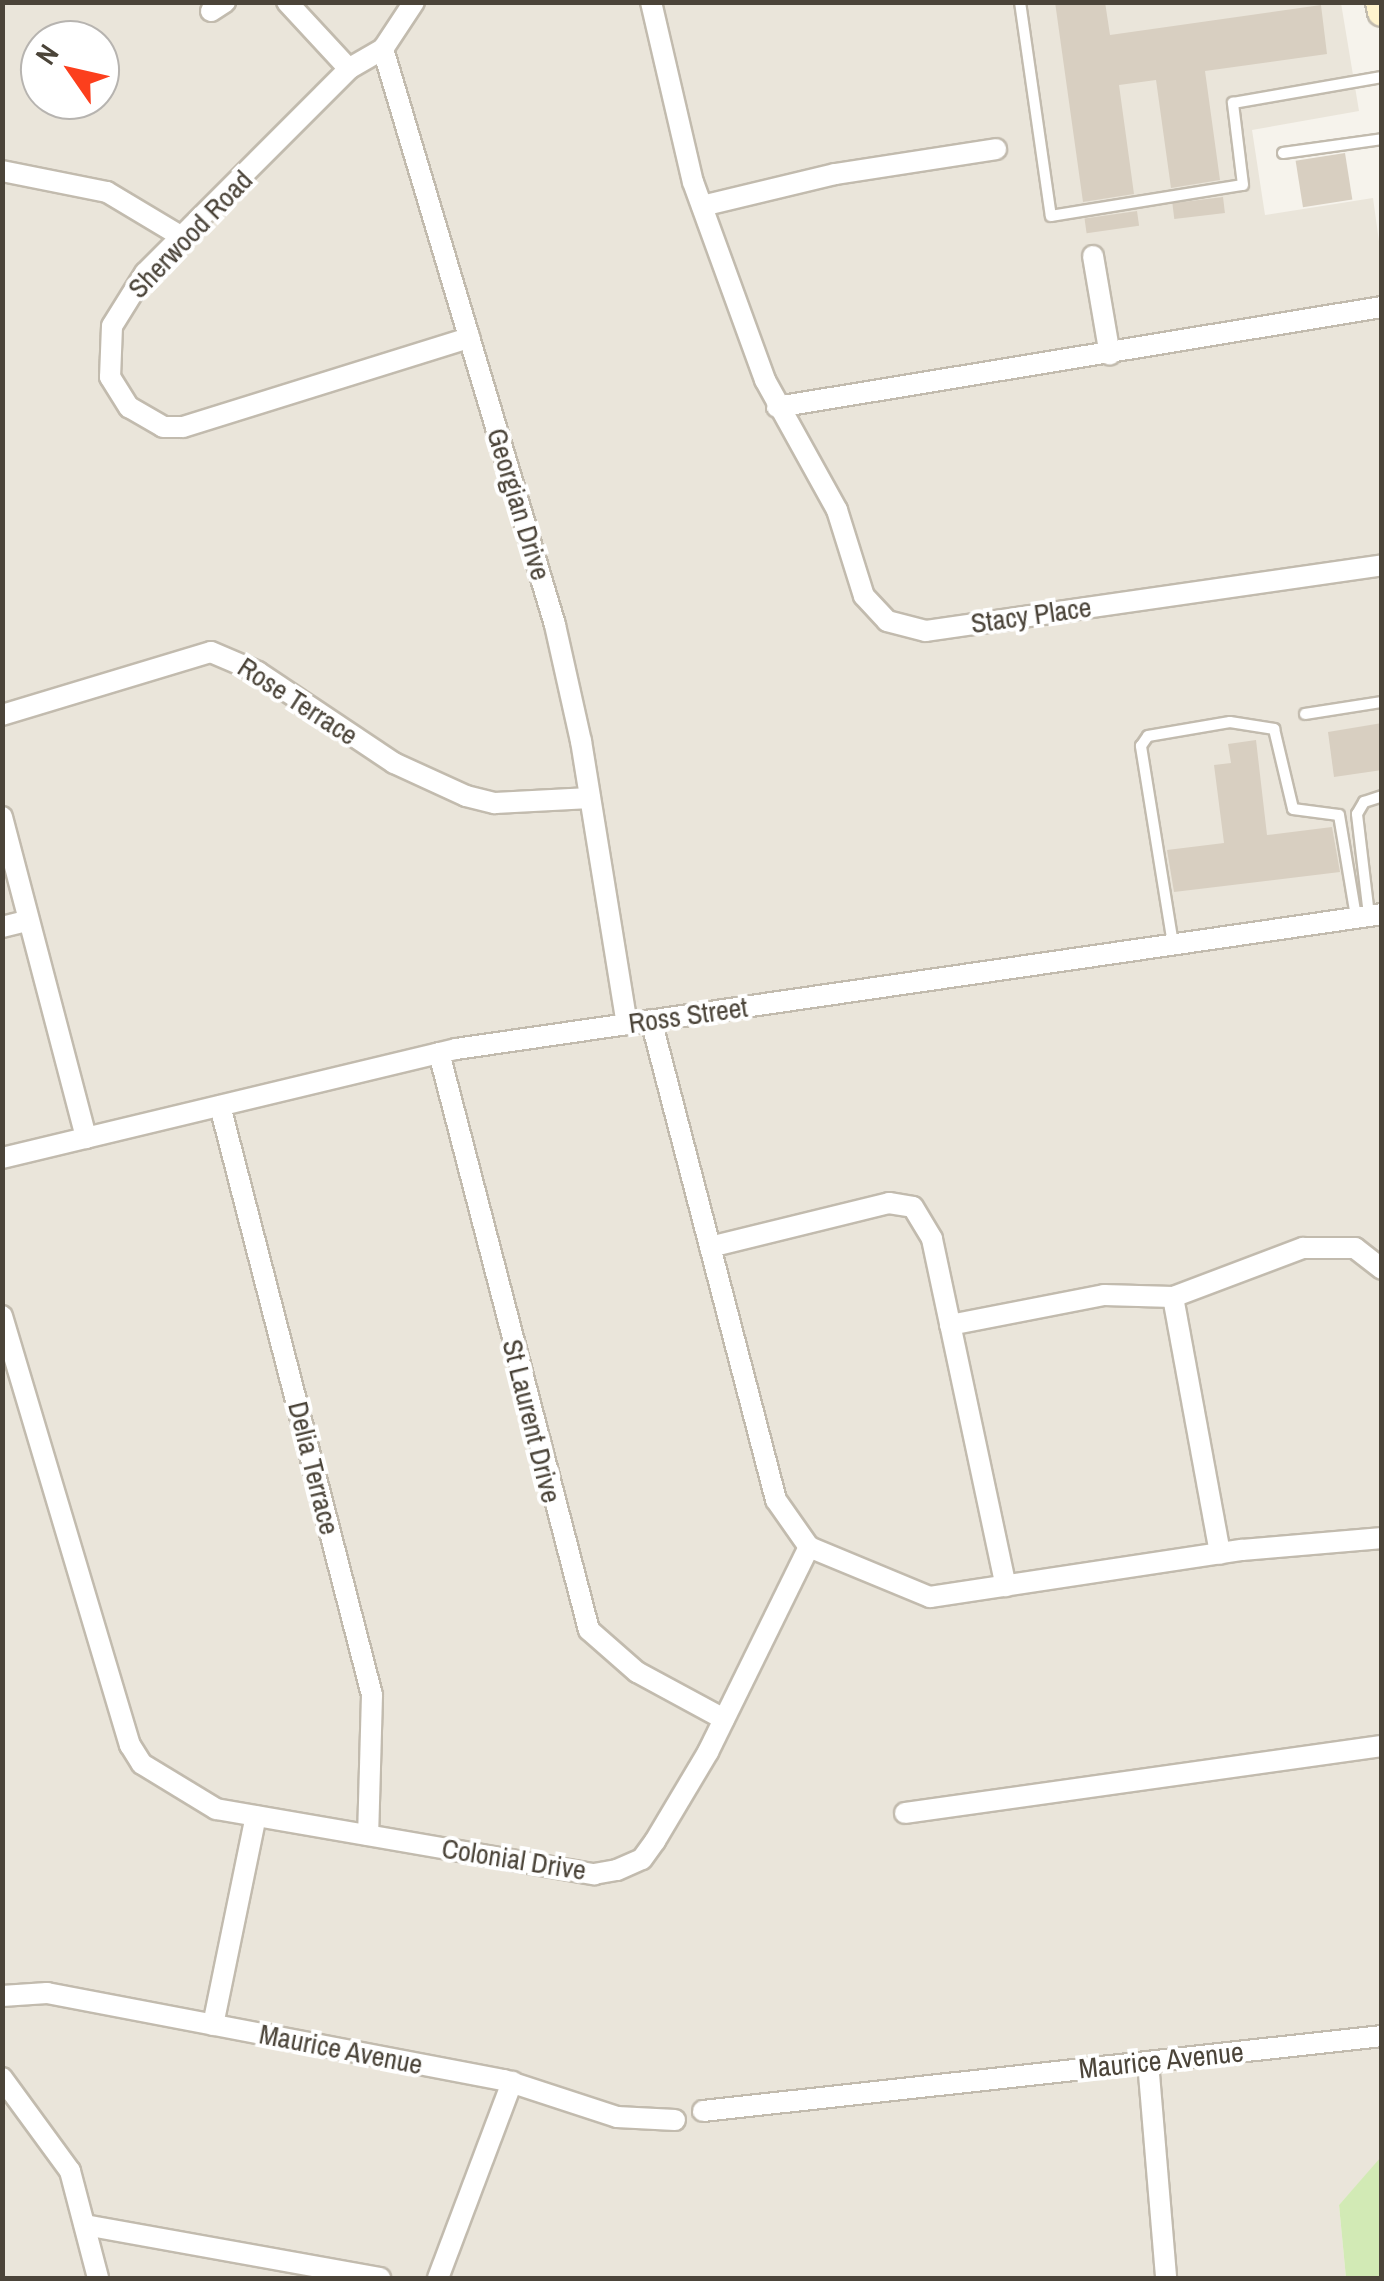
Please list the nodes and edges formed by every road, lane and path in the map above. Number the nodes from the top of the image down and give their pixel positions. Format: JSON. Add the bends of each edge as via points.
{"nodes":[{"id":1,"x":287,"y":2,"type":"edge"},
{"id":2,"x":414,"y":2,"type":"edge"},
{"id":3,"x":651,"y":2,"type":"edge"},
{"id":4,"x":1020,"y":2,"type":"edge"},
{"id":5,"x":1380,"y":2,"type":"edge"},
{"id":6,"x":1382,"y":12,"type":"edge"},
{"id":7,"x":382,"y":48,"type":"junction"},
{"id":8,"x":349,"y":69,"type":"junction"},
{"id":9,"x":1382,"y":77,"type":"edge"},
{"id":10,"x":1382,"y":139,"type":"edge"},
{"id":11,"x":996,"y":148,"type":"dead end"},
{"id":12,"x":1283,"y":153,"type":"dead end"},
{"id":13,"x":2,"y":171,"type":"edge"},
{"id":14,"x":702,"y":206,"type":"junction"},
{"id":15,"x":184,"y":238,"type":"junction"},
{"id":16,"x":1093,"y":256,"type":"dead end"},
{"id":17,"x":1382,"y":306,"type":"edge"},
{"id":18,"x":469,"y":338,"type":"junction"},
{"id":19,"x":1110,"y":355,"type":"junction"},
{"id":20,"x":777,"y":407,"type":"junction"},
{"id":21,"x":1382,"y":565,"type":"edge"},
{"id":22,"x":1382,"y":702,"type":"edge"},
{"id":23,"x":1305,"y":714,"type":"dead end"},
{"id":24,"x":2,"y":715,"type":"edge"},
{"id":25,"x":1382,"y":796,"type":"edge"},
{"id":26,"x":590,"y":798,"type":"junction"},
{"id":27,"x":2,"y":817,"type":"edge"},
{"id":28,"x":1369,"y":915,"type":"edge"},
{"id":29,"x":26,"y":921,"type":"junction"},
{"id":30,"x":2,"y":927,"type":"edge"},
{"id":31,"x":1174,"y":944,"type":"junction"},
{"id":32,"x":651,"y":1020,"type":"junction"},
{"id":33,"x":626,"y":1024,"type":"junction"},
{"id":34,"x":440,"y":1053,"type":"junction"},
{"id":35,"x":220,"y":1106,"type":"junction"},
{"id":36,"x":86,"y":1138,"type":"junction"},
{"id":37,"x":2,"y":1158,"type":"edge"},
{"id":38,"x":710,"y":1247,"type":"junction"},
{"id":39,"x":1382,"y":1269,"type":"edge"},
{"id":40,"x":1173,"y":1297,"type":"junction"},
{"id":41,"x":2,"y":1316,"type":"edge"},
{"id":42,"x":950,"y":1325,"type":"junction"},
{"id":43,"x":1382,"y":1538,"type":"edge"},
{"id":44,"x":808,"y":1547,"type":"junction"},
{"id":45,"x":1220,"y":1554,"type":"junction"},
{"id":46,"x":1006,"y":1586,"type":"junction"},
{"id":47,"x":724,"y":1719,"type":"junction"},
{"id":48,"x":1382,"y":1746,"type":"edge"},
{"id":49,"x":905,"y":1813,"type":"dead end"},
{"id":50,"x":256,"y":1816,"type":"junction"},
{"id":51,"x":368,"y":1835,"type":"junction"},
{"id":52,"x":2,"y":1996,"type":"edge"},
{"id":53,"x":213,"y":2025,"type":"junction"},
{"id":54,"x":1382,"y":2036,"type":"edge"},
{"id":55,"x":1148,"y":2062,"type":"junction"},
{"id":56,"x":2,"y":2078,"type":"edge"},
{"id":57,"x":512,"y":2082,"type":"junction"},
{"id":58,"x":703,"y":2111,"type":"dead end"},
{"id":59,"x":675,"y":2120,"type":"dead end"},
{"id":60,"x":85,"y":2226,"type":"junction"},
{"id":61,"x":98,"y":2278,"type":"edge"},
{"id":62,"x":380,"y":2278,"type":"edge"},
{"id":63,"x":438,"y":2278,"type":"edge"},
{"id":64,"x":1166,"y":2278,"type":"edge"}],
"edges":[{"from":1,"to":8,"type":"street"},
{"from":2,"to":7,"type":"street"},
{"from":3,"to":14,"type":"street","name":"Stacy Place"},
{"from":4,"to":9,"type":"lane","via":[[1052,216],[1243,184],[1232,103]]},
{"from":5,"to":6,"type":"main road"},
{"from":7,"to":8,"type":"street","name":"Sherwood Road"},
{"from":7,"to":18,"type":"street","name":"Georgian Drive"},
{"from":8,"to":15,"type":"street","name":"Sherwood Road"},
{"from":10,"to":12,"type":"lane"},
{"from":11,"to":14,"type":"street","via":[[835,174]]},
{"from":13,"to":15,"type":"street","via":[[107,192]]},
{"from":14,"to":20,"type":"street","name":"Stacy Place"},
{"from":15,"to":18,"type":"street","name":"Sherwood Road","via":[[123,304],[107,350],[117,394],[163,427],[183,427]]},
{"from":16,"to":19,"type":"street"},
{"from":17,"to":19,"type":"street"},
{"from":18,"to":26,"type":"street","name":"Georgian Drive","via":[[554,625]]},
{"from":19,"to":20,"type":"street"},
{"from":20,"to":21,"type":"street","name":"Stacy Place","via":[[838,510],[864,596],[887,621],[906,629]]},
{"from":22,"to":23,"type":"lane"},
{"from":24,"to":26,"type":"street","name":"Rose Terrace","via":[[211,652],[258,672],[394,763],[466,796],[496,803]]},
{"from":25,"to":28,"type":"lane","via":[[1364,802],[1358,814]]},
{"from":26,"to":33,"type":"street","name":"Georgian Drive"},
{"from":27,"to":29,"type":"street"},
{"from":28,"to":31,"type":"street","name":"Ross Street"},
{"from":28,"to":31,"type":"lane","via":[[1339,816],[1293,809],[1274,729],[1230,722],[1148,736],[1140,746]]},
{"from":29,"to":30,"type":"street"},
{"from":29,"to":36,"type":"street"},
{"from":31,"to":32,"type":"street","name":"Ross Street"},
{"from":32,"to":33,"type":"street","name":"Ross Street"},
{"from":32,"to":38,"type":"street"},
{"from":33,"to":34,"type":"street","name":"Ross Street"},
{"from":34,"to":35,"type":"street","name":"Ross Street"},
{"from":34,"to":47,"type":"street","name":"St Laurent Drive","via":[[589,1630],[637,1672]]},
{"from":35,"to":36,"type":"street","name":"Ross Street"},
{"from":35,"to":51,"type":"street","name":"Delia Terrace","via":[[372,1696]]},
{"from":36,"to":37,"type":"street","name":"Ross Street"},
{"from":38,"to":42,"type":"street","via":[[903,1202],[926,1222]]},
{"from":38,"to":44,"type":"street","via":[[776,1500]]},
{"from":39,"to":40,"type":"street","via":[[1355,1248],[1303,1248]]},
{"from":40,"to":42,"type":"street","via":[[1104,1295]]},
{"from":40,"to":45,"type":"street"},
{"from":41,"to":50,"type":"street","name":"Colonial Drive","via":[[130,1745],[142,1764],[178,1790],[216,1809]]},
{"from":42,"to":46,"type":"street"},
{"from":43,"to":45,"type":"street"},
{"from":44,"to":46,"type":"street","via":[[930,1597]]},
{"from":44,"to":47,"type":"street","name":"Colonial Drive"},
{"from":45,"to":46,"type":"street"},
{"from":47,"to":51,"type":"street","name":"Colonial Drive","via":[[655,1841],[642,1859],[616,1870],[594,1874]]},
{"from":48,"to":49,"type":"street"},
{"from":50,"to":51,"type":"street","name":"Colonial Drive"},
{"from":50,"to":53,"type":"street"},
{"from":52,"to":53,"type":"street","name":"Maurice Avenue","via":[[47,1994]]},
{"from":53,"to":57,"type":"street","name":"Maurice Avenue"},
{"from":54,"to":55,"type":"street","name":"Maurice Avenue"},
{"from":55,"to":58,"type":"street","name":"Maurice Avenue"},
{"from":55,"to":64,"type":"street"},
{"from":56,"to":60,"type":"street","via":[[60,2154]]},
{"from":57,"to":59,"type":"street","name":"Maurice Avenue","via":[[617,2116]]},
{"from":57,"to":63,"type":"street"},
{"from":60,"to":61,"type":"street"},
{"from":60,"to":62,"type":"street"}]}
